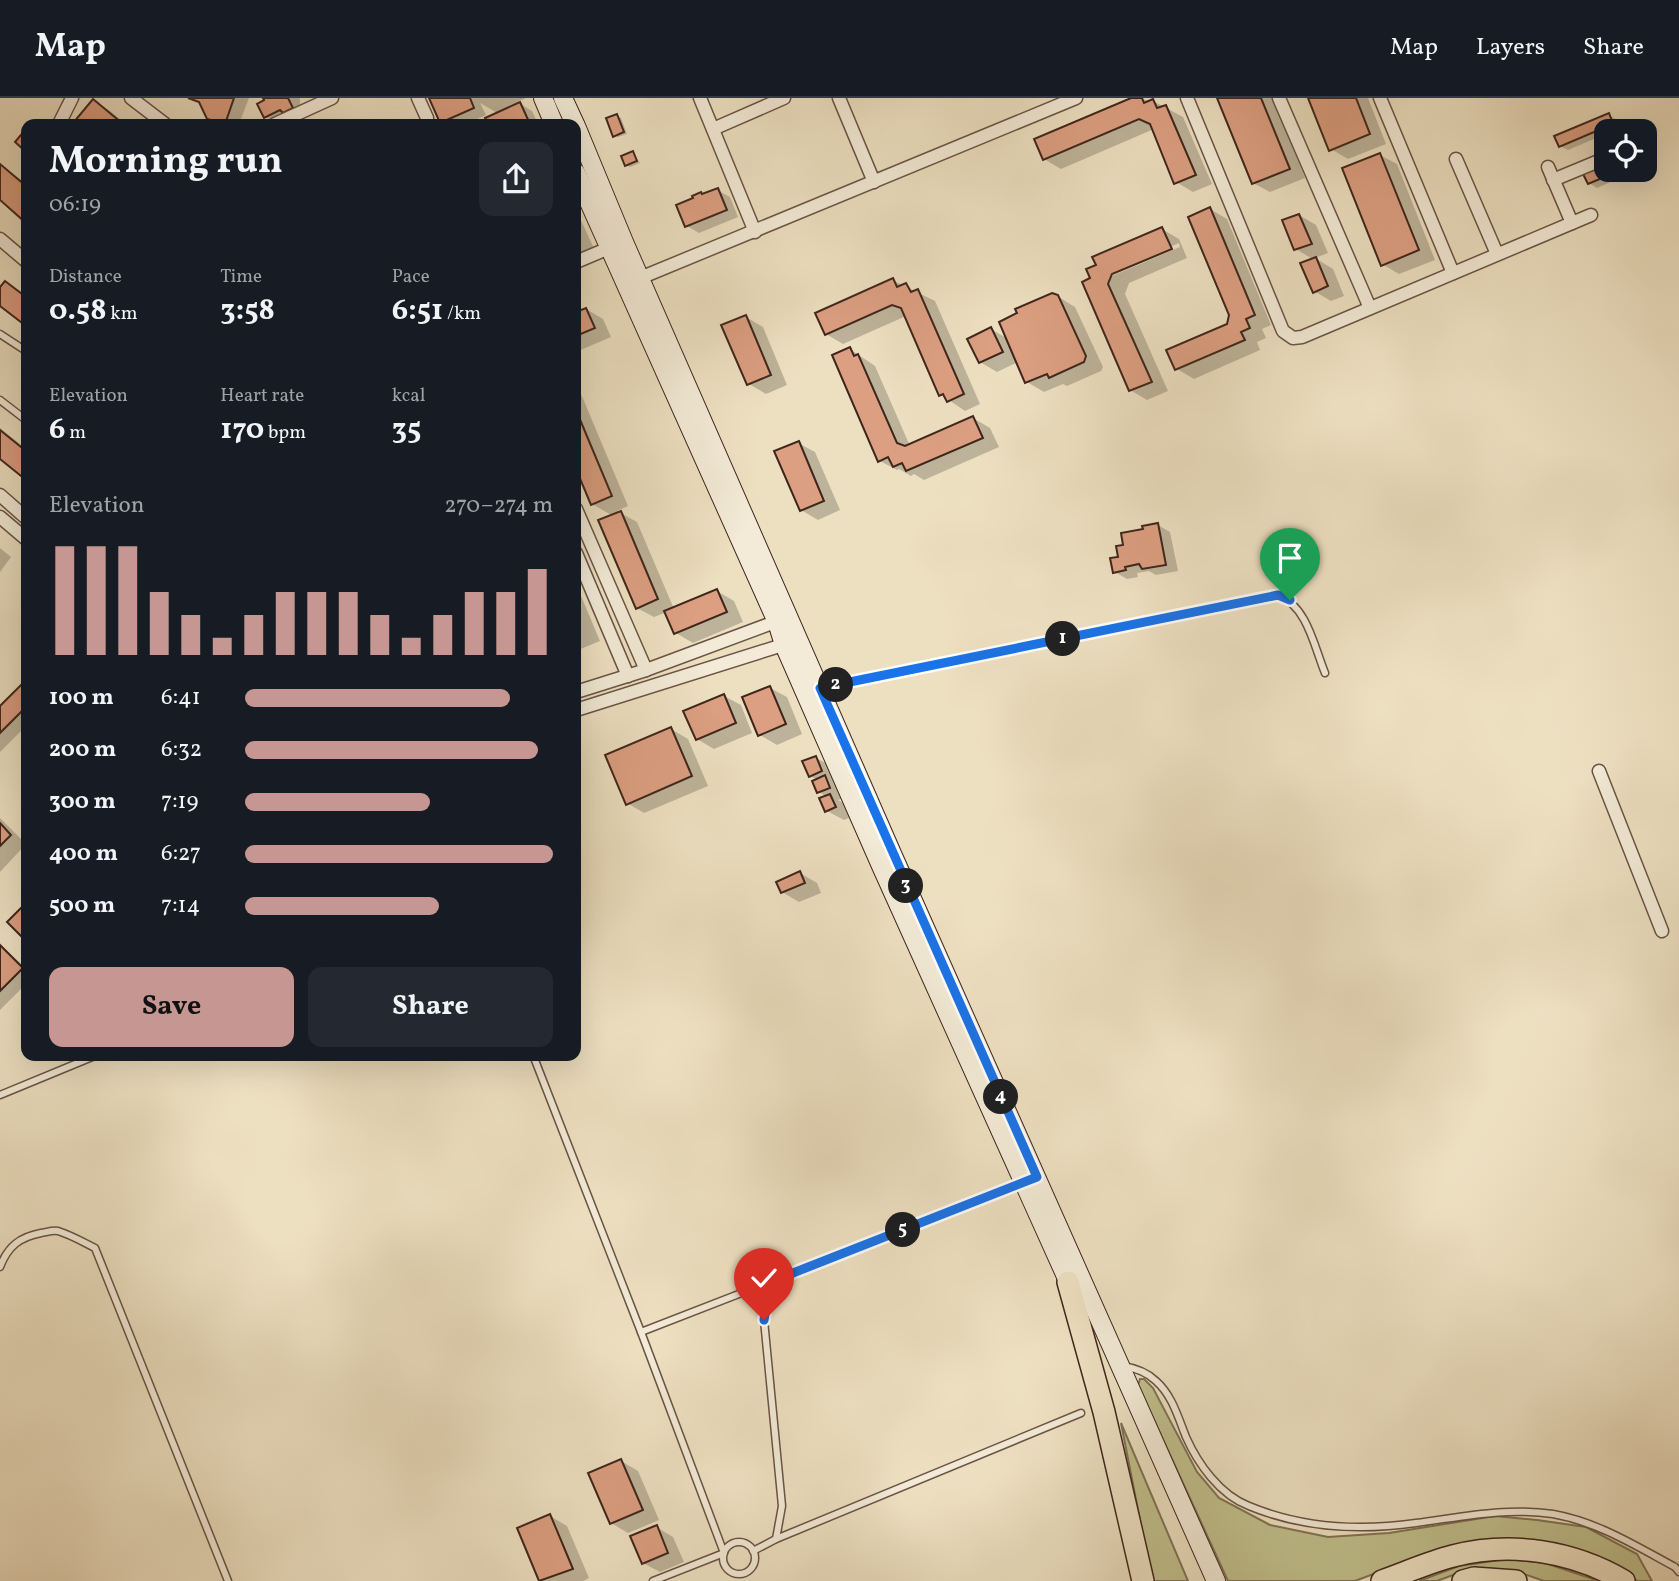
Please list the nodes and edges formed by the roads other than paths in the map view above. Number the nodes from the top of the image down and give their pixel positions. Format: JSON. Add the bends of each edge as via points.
{"nodes":[{"id":1,"x":72,"y":98,"type":"edge"},
{"id":2,"x":131,"y":98,"type":"edge"},
{"id":3,"x":332,"y":98,"type":"edge"},
{"id":4,"x":418,"y":98,"type":"edge"},
{"id":5,"x":542,"y":98,"type":"edge"},
{"id":6,"x":563,"y":98,"type":"edge"},
{"id":7,"x":700,"y":98,"type":"edge"},
{"id":8,"x":784,"y":98,"type":"edge"},
{"id":9,"x":839,"y":98,"type":"edge"},
{"id":10,"x":1076,"y":98,"type":"edge"},
{"id":11,"x":1187,"y":98,"type":"edge"},
{"id":12,"x":1279,"y":98,"type":"edge"},
{"id":13,"x":1380,"y":98,"type":"edge"},
{"id":14,"x":62,"y":119,"type":"edge"},
{"id":15,"x":158,"y":119,"type":"edge"},
{"id":16,"x":293,"y":119,"type":"edge"},
{"id":17,"x":423,"y":119,"type":"edge"},
{"id":18,"x":552,"y":119,"type":"edge"},
{"id":19,"x":572,"y":119,"type":"edge"},
{"id":20,"x":713,"y":129,"type":"junction"},
{"id":21,"x":581,"y":139,"type":"edge"},
{"id":22,"x":1456,"y":159,"type":"dead end"},
{"id":23,"x":1594,"y":161,"type":"edge"},
{"id":24,"x":874,"y":182,"type":"junction"},
{"id":25,"x":581,"y":184,"type":"edge"},
{"id":26,"x":1591,"y":215,"type":"dead end"},
{"id":27,"x":1572,"y":223,"type":"junction"},
{"id":28,"x":755,"y":232,"type":"junction"},
{"id":29,"x":0,"y":239,"type":"edge"},
{"id":30,"x":609,"y":248,"type":"junction"},
{"id":31,"x":1497,"y":254,"type":"junction"},
{"id":32,"x":21,"y":257,"type":"edge"},
{"id":33,"x":581,"y":260,"type":"edge"},
{"id":34,"x":1454,"y":273,"type":"junction"},
{"id":35,"x":640,"y":278,"type":"junction"},
{"id":36,"x":1370,"y":308,"type":"junction"},
{"id":37,"x":0,"y":334,"type":"edge"},
{"id":38,"x":21,"y":348,"type":"edge"},
{"id":39,"x":0,"y":400,"type":"edge"},
{"id":40,"x":21,"y":416,"type":"edge"},
{"id":41,"x":0,"y":495,"type":"edge"},
{"id":42,"x":21,"y":514,"type":"edge"},
{"id":43,"x":0,"y":517,"type":"edge"},
{"id":44,"x":581,"y":520,"type":"edge"},
{"id":45,"x":21,"y":535,"type":"edge"},
{"id":46,"x":581,"y":566,"type":"edge"},
{"id":47,"x":783,"y":619,"type":"junction"},
{"id":48,"x":792,"y":642,"type":"junction"},
{"id":49,"x":646,"y":670,"type":"junction"},
{"id":50,"x":1325,"y":673,"type":"dead end"},
{"id":51,"x":628,"y":676,"type":"junction"},
{"id":52,"x":581,"y":690,"type":"edge"},
{"id":53,"x":813,"y":691,"type":"junction"},
{"id":54,"x":581,"y":708,"type":"edge"},
{"id":55,"x":1600,"y":771,"type":"dead end"},
{"id":56,"x":1662,"y":931,"type":"dead end"},
{"id":57,"x":82,"y":1061,"type":"edge"},
{"id":58,"x":535,"y":1061,"type":"edge"},
{"id":59,"x":0,"y":1095,"type":"edge"},
{"id":60,"x":1030,"y":1180,"type":"junction"},
{"id":61,"x":0,"y":1267,"type":"edge"},
{"id":62,"x":770,"y":1282,"type":"junction"},
{"id":63,"x":1068,"y":1282,"type":"junction"},
{"id":64,"x":641,"y":1332,"type":"junction"},
{"id":65,"x":1118,"y":1365,"type":"junction"},
{"id":66,"x":1081,"y":1413,"type":"dead end"},
{"id":67,"x":776,"y":1539,"type":"junction"},
{"id":68,"x":753,"y":1551,"type":"junction"},
{"id":69,"x":724,"y":1553,"type":"junction"},
{"id":70,"x":1679,"y":1572,"type":"edge"},
{"id":71,"x":733,"y":1577,"type":"edge"},
{"id":72,"x":228,"y":1581,"type":"edge"},
{"id":73,"x":653,"y":1581,"type":"edge"},
{"id":74,"x":1143,"y":1581,"type":"edge"},
{"id":75,"x":1205,"y":1581,"type":"edge"},
{"id":76,"x":1216,"y":1581,"type":"edge"},
{"id":77,"x":1382,"y":1581,"type":"edge"},
{"id":78,"x":1463,"y":1581,"type":"edge"},
{"id":79,"x":1516,"y":1581,"type":"edge"},
{"id":80,"x":1624,"y":1581,"type":"edge"}],
"edges":[{"from":1,"to":14,"type":"street"},
{"from":2,"to":15,"type":"street"},
{"from":3,"to":16,"type":"street"},
{"from":4,"to":17,"type":"street"},
{"from":5,"to":18,"type":"main road"},
{"from":6,"to":19,"type":"main road"},
{"from":7,"to":20,"type":"street"},
{"from":8,"to":20,"type":"street"},
{"from":9,"to":24,"type":"street"},
{"from":10,"to":24,"type":"street"},
{"from":11,"to":36,"type":"street","via":[[1286,334],[1302,337]]},
{"from":12,"to":36,"type":"street"},
{"from":13,"to":34,"type":"street"},
{"from":20,"to":28,"type":"street"},
{"from":21,"to":35,"type":"main road"},
{"from":22,"to":31,"type":"street"},
{"from":23,"to":27,"type":"street","via":[[1550,174]]},
{"from":24,"to":28,"type":"street"},
{"from":25,"to":30,"type":"main road"},
{"from":26,"to":27,"type":"street"},
{"from":27,"to":31,"type":"street"},
{"from":28,"to":35,"type":"street"},
{"from":29,"to":32,"type":"street"},
{"from":30,"to":33,"type":"street"},
{"from":30,"to":47,"type":"main road"},
{"from":31,"to":34,"type":"street"},
{"from":34,"to":36,"type":"street"},
{"from":35,"to":47,"type":"main road"},
{"from":37,"to":38,"type":"lane"},
{"from":39,"to":40,"type":"lane"},
{"from":41,"to":42,"type":"street"},
{"from":43,"to":45,"type":"street"},
{"from":44,"to":49,"type":"street"},
{"from":46,"to":51,"type":"street"},
{"from":47,"to":48,"type":"main road"},
{"from":47,"to":49,"type":"street"},
{"from":48,"to":53,"type":"main road"},
{"from":48,"to":54,"type":"street"},
{"from":49,"to":51,"type":"street"},
{"from":50,"to":53,"type":"lane","via":[[1299,609],[1278,595]]},
{"from":51,"to":52,"type":"street"},
{"from":53,"to":60,"type":"main road"},
{"from":55,"to":56,"type":"street"},
{"from":57,"to":59,"type":"lane"},
{"from":58,"to":64,"type":"lane"},
{"from":60,"to":62,"type":"lane"},
{"from":60,"to":63,"type":"main road"},
{"from":60,"to":65,"type":"main road"},
{"from":61,"to":72,"type":"lane","via":[[14,1244],[32,1234],[55,1230],[95,1248]]},
{"from":62,"to":64,"type":"lane"},
{"from":62,"to":67,"type":"lane","via":[[764,1320],[782,1506]]},
{"from":63,"to":74,"type":"highway"},
{"from":63,"to":75,"type":"main road"},
{"from":64,"to":69,"type":"lane"},
{"from":65,"to":70,"type":"lane","via":[[1156,1381],[1174,1405],[1197,1458],[1217,1485],[1246,1506],[1301,1523],[1367,1528],[1486,1512],[1554,1514],[1600,1526]]},
{"from":65,"to":76,"type":"main road"},
{"from":66,"to":67,"type":"lane"},
{"from":67,"to":68,"type":"lane"},
{"from":68,"to":69,"type":"lane","via":[[741,1543]]},
{"from":68,"to":71,"type":"lane","via":[[755,1562],[750,1570]]},
{"from":69,"to":71,"type":"lane"},
{"from":69,"to":73,"type":"lane"},
{"from":77,"to":80,"type":"highway","via":[[1454,1556],[1510,1548],[1555,1553]]},
{"from":78,"to":79,"type":"highway"}]}
